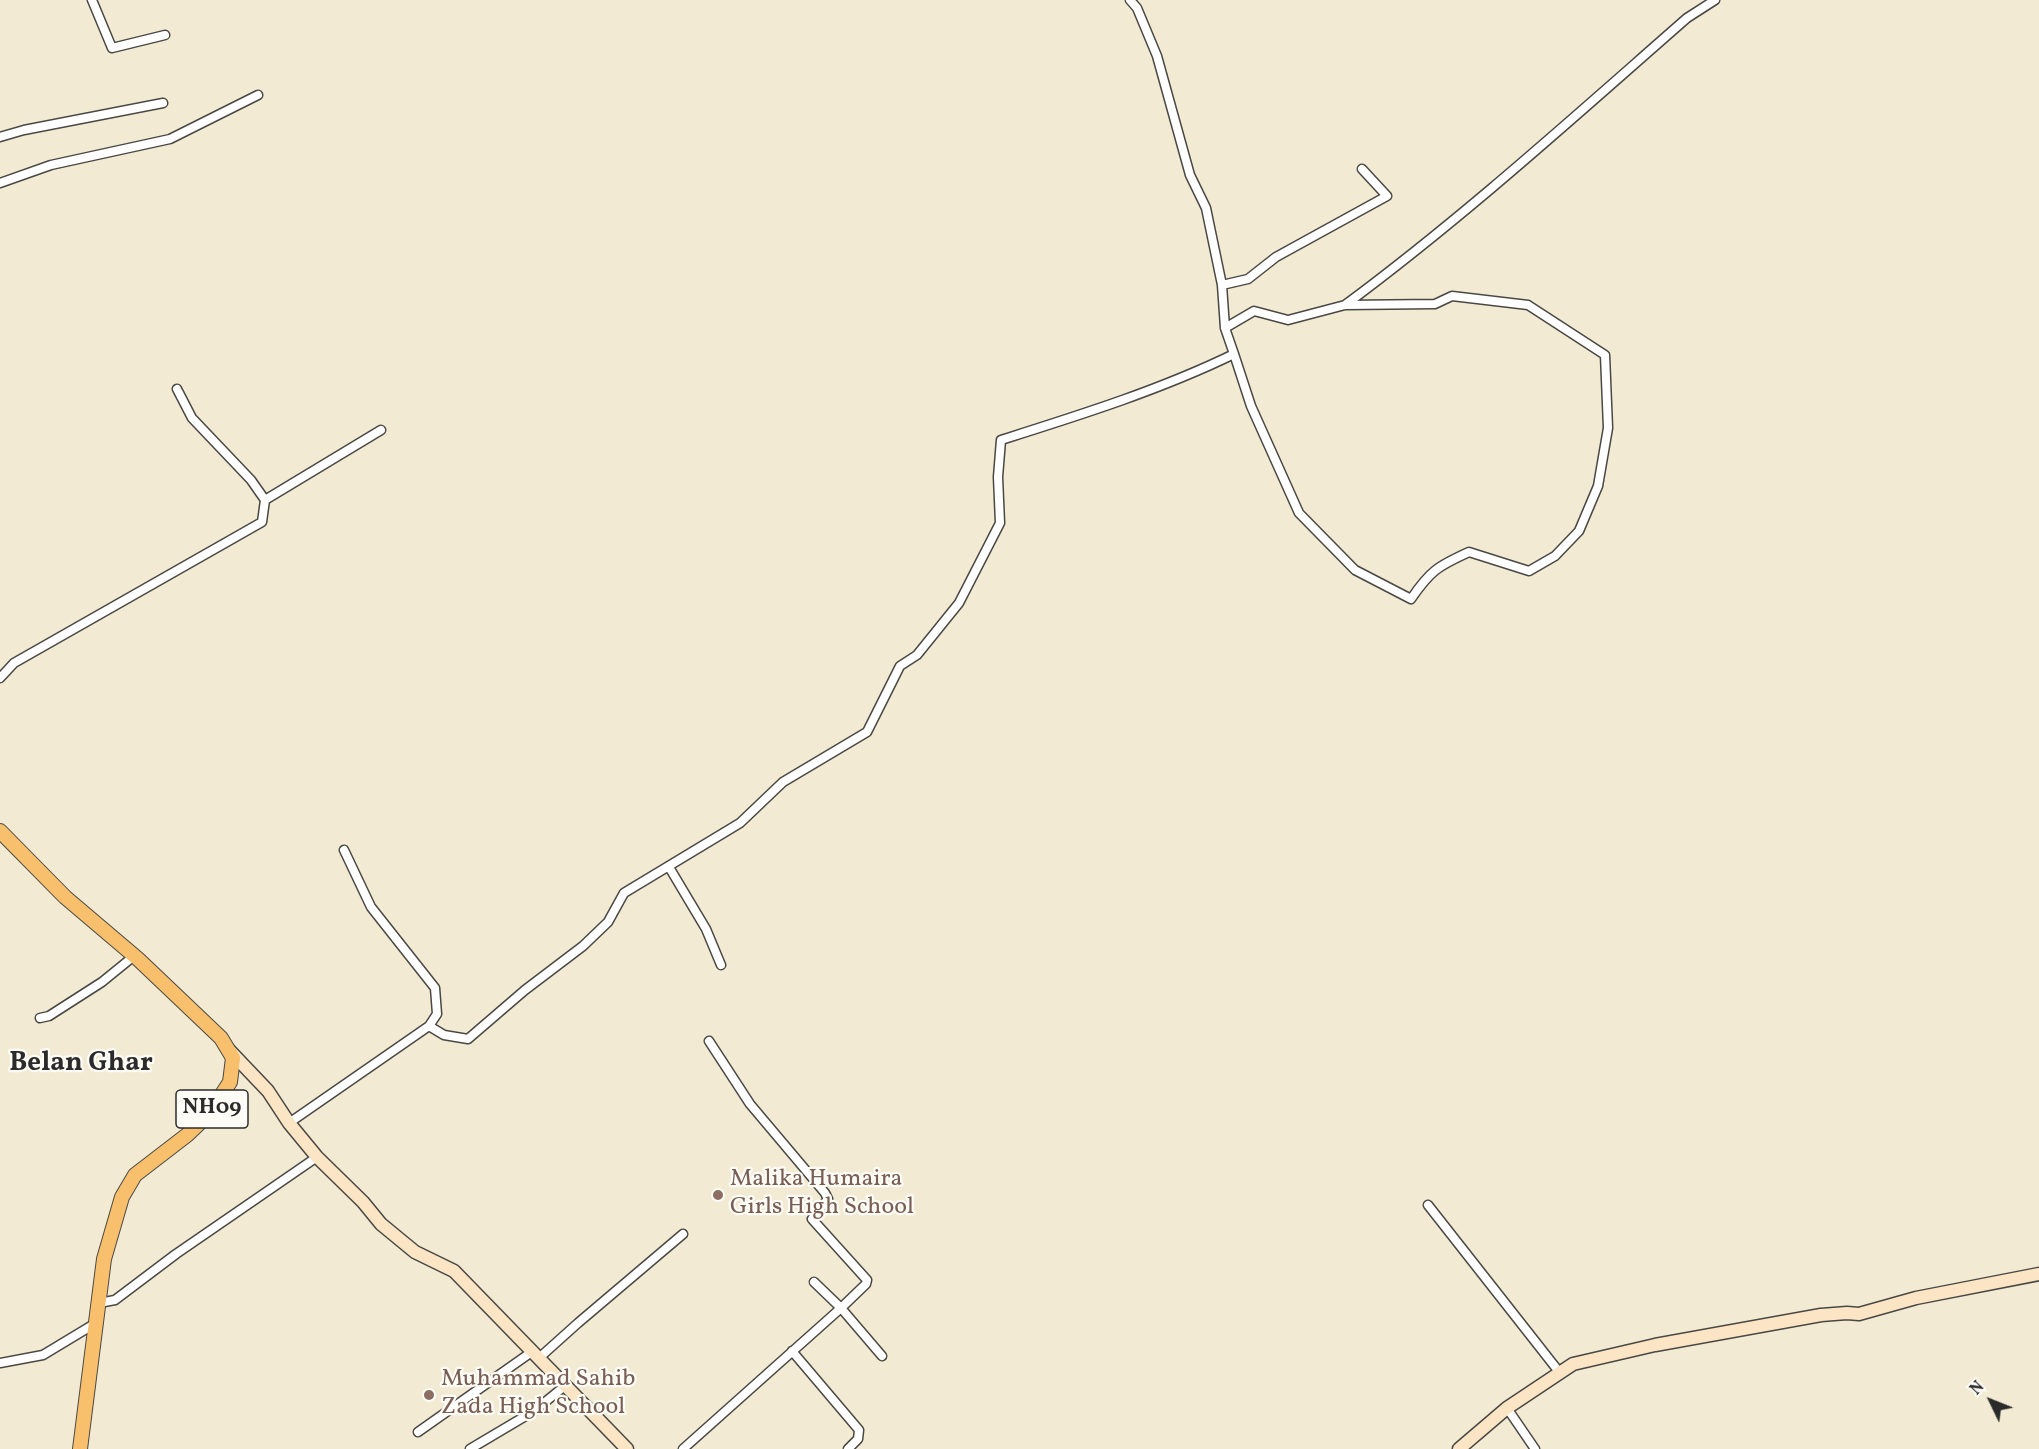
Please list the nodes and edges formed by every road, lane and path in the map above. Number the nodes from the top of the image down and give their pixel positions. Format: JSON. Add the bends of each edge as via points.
{"nodes":[{"id":1,"x":92,"y":0,"type":"edge"},
{"id":2,"x":1130,"y":0,"type":"edge"},
{"id":3,"x":1715,"y":0,"type":"edge"},
{"id":4,"x":165,"y":35,"type":"dead end"},
{"id":5,"x":258,"y":95,"type":"dead end"},
{"id":6,"x":163,"y":103,"type":"dead end"},
{"id":7,"x":0,"y":137,"type":"edge"},
{"id":8,"x":1362,"y":169,"type":"dead end"},
{"id":9,"x":0,"y":183,"type":"edge"},
{"id":10,"x":1222,"y":285,"type":"junction"},
{"id":11,"x":1345,"y":305,"type":"junction"},
{"id":12,"x":1225,"y":328,"type":"junction"},
{"id":13,"x":1234,"y":354,"type":"junction"},
{"id":14,"x":177,"y":389,"type":"dead end"},
{"id":15,"x":381,"y":430,"type":"dead end"},
{"id":16,"x":265,"y":500,"type":"junction"},
{"id":17,"x":0,"y":678,"type":"edge"},
{"id":18,"x":0,"y":831,"type":"edge"},
{"id":19,"x":344,"y":850,"type":"dead end"},
{"id":20,"x":669,"y":867,"type":"junction"},
{"id":21,"x":134,"y":956,"type":"junction"},
{"id":22,"x":721,"y":965,"type":"dead end"},
{"id":23,"x":40,"y":1018,"type":"dead end"},
{"id":24,"x":429,"y":1026,"type":"junction"},
{"id":25,"x":709,"y":1041,"type":"dead end"},
{"id":26,"x":227,"y":1048,"type":"junction"},
{"id":27,"x":289,"y":1123,"type":"junction"},
{"id":28,"x":317,"y":1157,"type":"junction"},
{"id":29,"x":1428,"y":1205,"type":"dead end"},
{"id":30,"x":683,"y":1234,"type":"dead end"},
{"id":31,"x":2039,"y":1274,"type":"edge"},
{"id":32,"x":814,"y":1282,"type":"dead end"},
{"id":33,"x":99,"y":1303,"type":"junction"},
{"id":34,"x":841,"y":1308,"type":"junction"},
{"id":35,"x":96,"y":1323,"type":"junction"},
{"id":36,"x":792,"y":1351,"type":"junction"},
{"id":37,"x":536,"y":1354,"type":"junction"},
{"id":38,"x":882,"y":1356,"type":"dead end"},
{"id":39,"x":0,"y":1363,"type":"edge"},
{"id":40,"x":1560,"y":1373,"type":"junction"},
{"id":41,"x":566,"y":1385,"type":"junction"},
{"id":42,"x":1507,"y":1408,"type":"junction"},
{"id":43,"x":418,"y":1432,"type":"dead end"},
{"id":44,"x":622,"y":1447,"type":"edge"},
{"id":45,"x":80,"y":1449,"type":"edge"},
{"id":46,"x":470,"y":1449,"type":"edge"},
{"id":47,"x":683,"y":1449,"type":"edge"},
{"id":48,"x":848,"y":1449,"type":"edge"},
{"id":49,"x":1459,"y":1449,"type":"edge"},
{"id":50,"x":1535,"y":1449,"type":"edge"}],
"edges":[{"from":1,"to":4,"type":"street","via":[[112,48]]},
{"from":2,"to":10,"type":"street","via":[[1157,56],[1190,175],[1206,208]]},
{"from":3,"to":11,"type":"street","via":[[1687,18],[1503,180]]},
{"from":5,"to":9,"type":"street","via":[[170,139],[51,165]]},
{"from":6,"to":7,"type":"street"},
{"from":8,"to":10,"type":"street","via":[[1387,196],[1276,257],[1248,279]]},
{"from":10,"to":12,"type":"street"},
{"from":11,"to":12,"type":"street","via":[[1288,320],[1254,311]]},
{"from":11,"to":13,"type":"street","via":[[1435,304],[1452,296],[1528,305],[1605,356],[1608,428],[1598,486],[1579,531],[1555,556],[1529,571],[1469,552],[1440,565],[1411,599],[1355,570],[1299,513],[1251,406]]},
{"from":12,"to":13,"type":"street"},
{"from":13,"to":20,"type":"street","via":[[1076,417],[1001,440],[1000,523],[959,603],[916,655],[900,666],[867,732],[783,782],[740,823]]},
{"from":14,"to":16,"type":"street","via":[[192,418]]},
{"from":15,"to":16,"type":"street"},
{"from":16,"to":17,"type":"street","via":[[262,522],[14,663]]},
{"from":18,"to":21,"type":"main road","via":[[65,897]]},
{"from":19,"to":24,"type":"street","via":[[371,907],[435,988],[437,1014]]},
{"from":20,"to":22,"type":"street","via":[[706,929]]},
{"from":20,"to":24,"type":"street","via":[[624,893],[608,921],[583,946],[468,1039],[444,1035]]},
{"from":21,"to":23,"type":"street","via":[[102,982]]},
{"from":21,"to":26,"type":"main road"},
{"from":24,"to":27,"type":"street"},
{"from":25,"to":34,"type":"street","via":[[750,1104],[828,1199],[812,1219],[867,1280]]},
{"from":26,"to":27,"type":"street","via":[[268,1091]]},
{"from":26,"to":33,"type":"main road","number":"NH09","via":[[233,1058],[230,1082],[210,1113],[135,1175],[122,1197],[104,1259]]},
{"from":27,"to":28,"type":"street"},
{"from":28,"to":33,"type":"street","via":[[115,1300]]},
{"from":28,"to":37,"type":"street","via":[[381,1224],[415,1252],[454,1271]]},
{"from":29,"to":40,"type":"street"},
{"from":30,"to":37,"type":"street"},
{"from":31,"to":40,"type":"street","via":[[1916,1298],[1859,1314],[1821,1314],[1655,1345],[1573,1365]]},
{"from":32,"to":34,"type":"street"},
{"from":33,"to":35,"type":"main road","number":"NH09"},
{"from":34,"to":36,"type":"street"},
{"from":34,"to":38,"type":"street"},
{"from":35,"to":39,"type":"street","via":[[42,1355]]},
{"from":35,"to":45,"type":"main road","number":"NH09"},
{"from":36,"to":47,"type":"street"},
{"from":36,"to":48,"type":"street","via":[[859,1430],[858,1439]]},
{"from":37,"to":41,"type":"street"},
{"from":37,"to":43,"type":"street"},
{"from":40,"to":42,"type":"street"},
{"from":41,"to":44,"type":"street"},
{"from":41,"to":46,"type":"street","via":[[534,1411]]},
{"from":42,"to":49,"type":"street"},
{"from":42,"to":50,"type":"street"}]}
